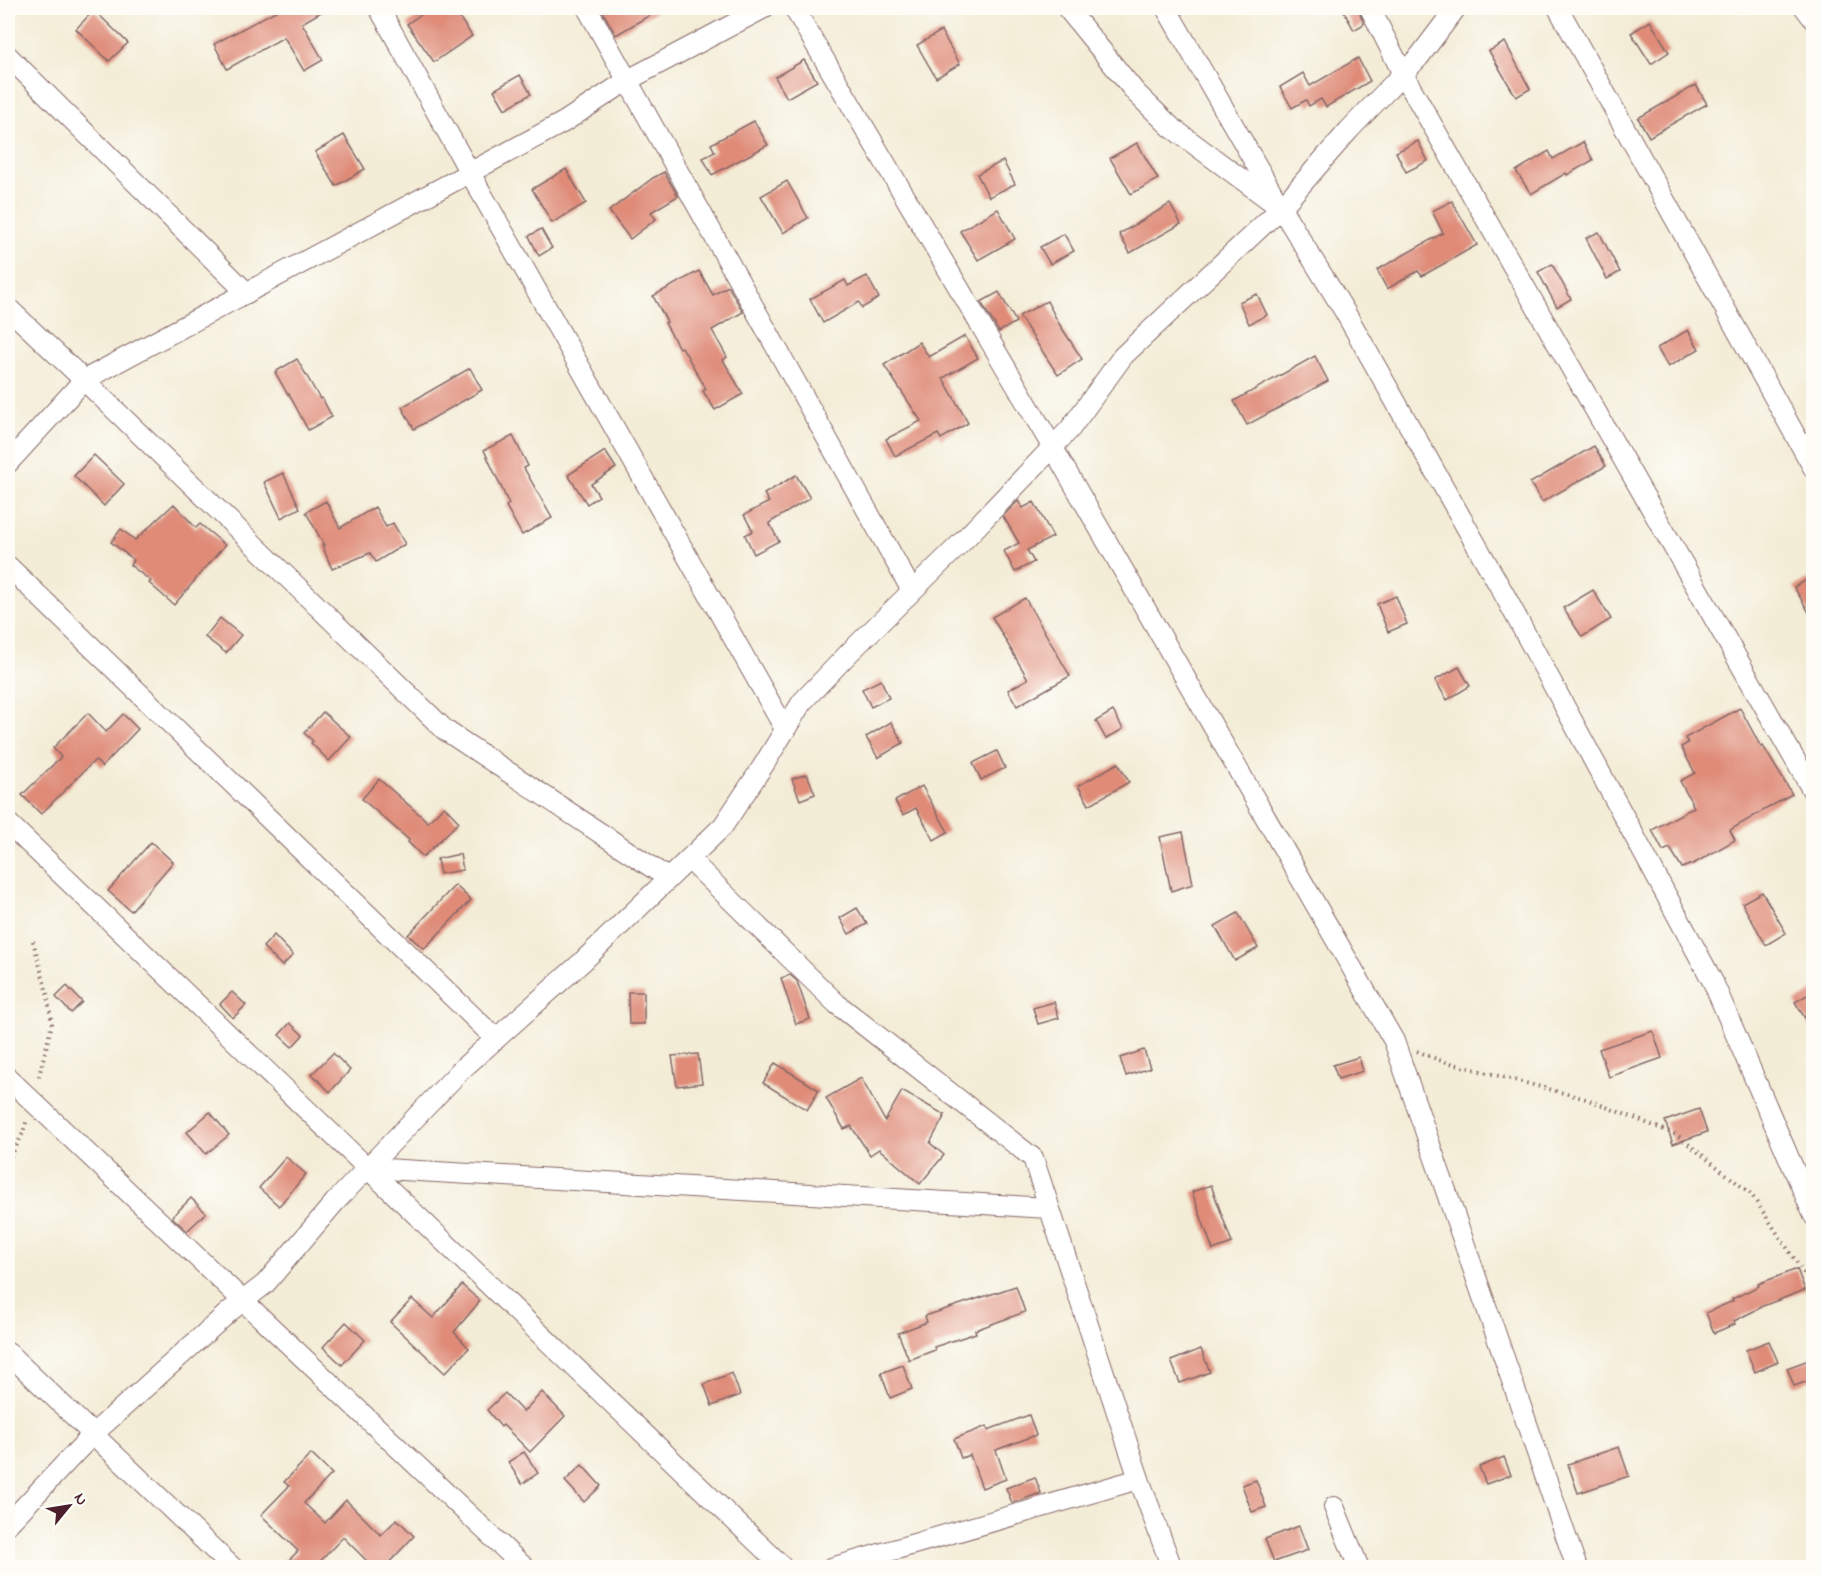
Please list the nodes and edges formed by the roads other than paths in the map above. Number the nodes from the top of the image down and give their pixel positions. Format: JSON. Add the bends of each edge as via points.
{"nodes":[{"id":1,"x":379,"y":8,"type":"edge"},
{"id":2,"x":587,"y":8,"type":"edge"},
{"id":3,"x":764,"y":8,"type":"edge"},
{"id":4,"x":794,"y":8,"type":"edge"},
{"id":5,"x":1067,"y":8,"type":"edge"},
{"id":6,"x":1166,"y":8,"type":"edge"},
{"id":7,"x":1370,"y":8,"type":"edge"},
{"id":8,"x":1456,"y":8,"type":"edge"},
{"id":9,"x":1558,"y":8,"type":"edge"},
{"id":10,"x":1805,"y":8,"type":"edge"},
{"id":11,"x":1814,"y":20,"type":"edge"},
{"id":12,"x":8,"y":56,"type":"edge"},
{"id":13,"x":1403,"y":74,"type":"junction"},
{"id":14,"x":628,"y":80,"type":"junction"},
{"id":15,"x":470,"y":173,"type":"junction"},
{"id":16,"x":1281,"y":208,"type":"junction"},
{"id":17,"x":247,"y":293,"type":"junction"},
{"id":18,"x":8,"y":308,"type":"edge"},
{"id":19,"x":84,"y":381,"type":"junction"},
{"id":20,"x":1053,"y":448,"type":"junction"},
{"id":21,"x":8,"y":463,"type":"edge"},
{"id":22,"x":1814,"y":469,"type":"edge"},
{"id":23,"x":8,"y":566,"type":"edge"},
{"id":24,"x":912,"y":591,"type":"junction"},
{"id":25,"x":785,"y":729,"type":"junction"},
{"id":26,"x":1814,"y":793,"type":"edge"},
{"id":27,"x":8,"y":823,"type":"edge"},
{"id":28,"x":689,"y":859,"type":"junction"},
{"id":29,"x":668,"y":878,"type":"junction"},
{"id":30,"x":496,"y":1039,"type":"junction"},
{"id":31,"x":8,"y":1078,"type":"edge"},
{"id":32,"x":368,"y":1168,"type":"junction"},
{"id":33,"x":1049,"y":1208,"type":"junction"},
{"id":34,"x":1814,"y":1215,"type":"edge"},
{"id":35,"x":243,"y":1300,"type":"junction"},
{"id":36,"x":8,"y":1353,"type":"edge"},
{"id":37,"x":92,"y":1435,"type":"junction"},
{"id":38,"x":1139,"y":1479,"type":"junction"},
{"id":39,"x":1334,"y":1507,"type":"dead end"},
{"id":40,"x":8,"y":1524,"type":"edge"},
{"id":41,"x":233,"y":1568,"type":"edge"},
{"id":42,"x":525,"y":1568,"type":"edge"},
{"id":43,"x":784,"y":1568,"type":"edge"},
{"id":44,"x":831,"y":1568,"type":"edge"},
{"id":45,"x":1172,"y":1568,"type":"edge"},
{"id":46,"x":1359,"y":1568,"type":"edge"},
{"id":47,"x":1577,"y":1568,"type":"edge"}],
"edges":[{"from":1,"to":15,"type":"street"},
{"from":2,"to":14,"type":"street"},
{"from":3,"to":14,"type":"street"},
{"from":4,"to":20,"type":"street"},
{"from":5,"to":16,"type":"street","via":[[1136,93],[1171,127]]},
{"from":6,"to":16,"type":"street"},
{"from":7,"to":13,"type":"street"},
{"from":8,"to":13,"type":"street"},
{"from":9,"to":22,"type":"street"},
{"from":10,"to":11,"type":"street"},
{"from":12,"to":17,"type":"street"},
{"from":13,"to":16,"type":"street"},
{"from":13,"to":26,"type":"street"},
{"from":14,"to":15,"type":"street","via":[[564,122]]},
{"from":14,"to":24,"type":"street"},
{"from":15,"to":17,"type":"street"},
{"from":15,"to":25,"type":"street"},
{"from":16,"to":20,"type":"street","via":[[1123,356]]},
{"from":16,"to":34,"type":"street","via":[[1346,312],[1504,594],[1713,982]]},
{"from":17,"to":19,"type":"street"},
{"from":18,"to":19,"type":"street"},
{"from":19,"to":21,"type":"street"},
{"from":19,"to":29,"type":"street","via":[[444,730]]},
{"from":20,"to":24,"type":"street"},
{"from":20,"to":47,"type":"street","via":[[1394,1041]]},
{"from":23,"to":30,"type":"street"},
{"from":24,"to":25,"type":"street","via":[[802,702]]},
{"from":25,"to":28,"type":"street","via":[[723,826]]},
{"from":27,"to":32,"type":"street"},
{"from":28,"to":29,"type":"street"},
{"from":28,"to":33,"type":"street","via":[[837,1004],[1033,1158]]},
{"from":29,"to":30,"type":"street"},
{"from":30,"to":32,"type":"street","via":[[462,1069]]},
{"from":31,"to":35,"type":"street"},
{"from":32,"to":33,"type":"street"},
{"from":32,"to":35,"type":"street","via":[[265,1284]]},
{"from":32,"to":43,"type":"street"},
{"from":33,"to":38,"type":"street"},
{"from":35,"to":37,"type":"street"},
{"from":35,"to":42,"type":"street"},
{"from":36,"to":37,"type":"street"},
{"from":37,"to":40,"type":"street"},
{"from":37,"to":41,"type":"street"},
{"from":38,"to":44,"type":"street"},
{"from":38,"to":45,"type":"street"},
{"from":39,"to":46,"type":"street"}]}
